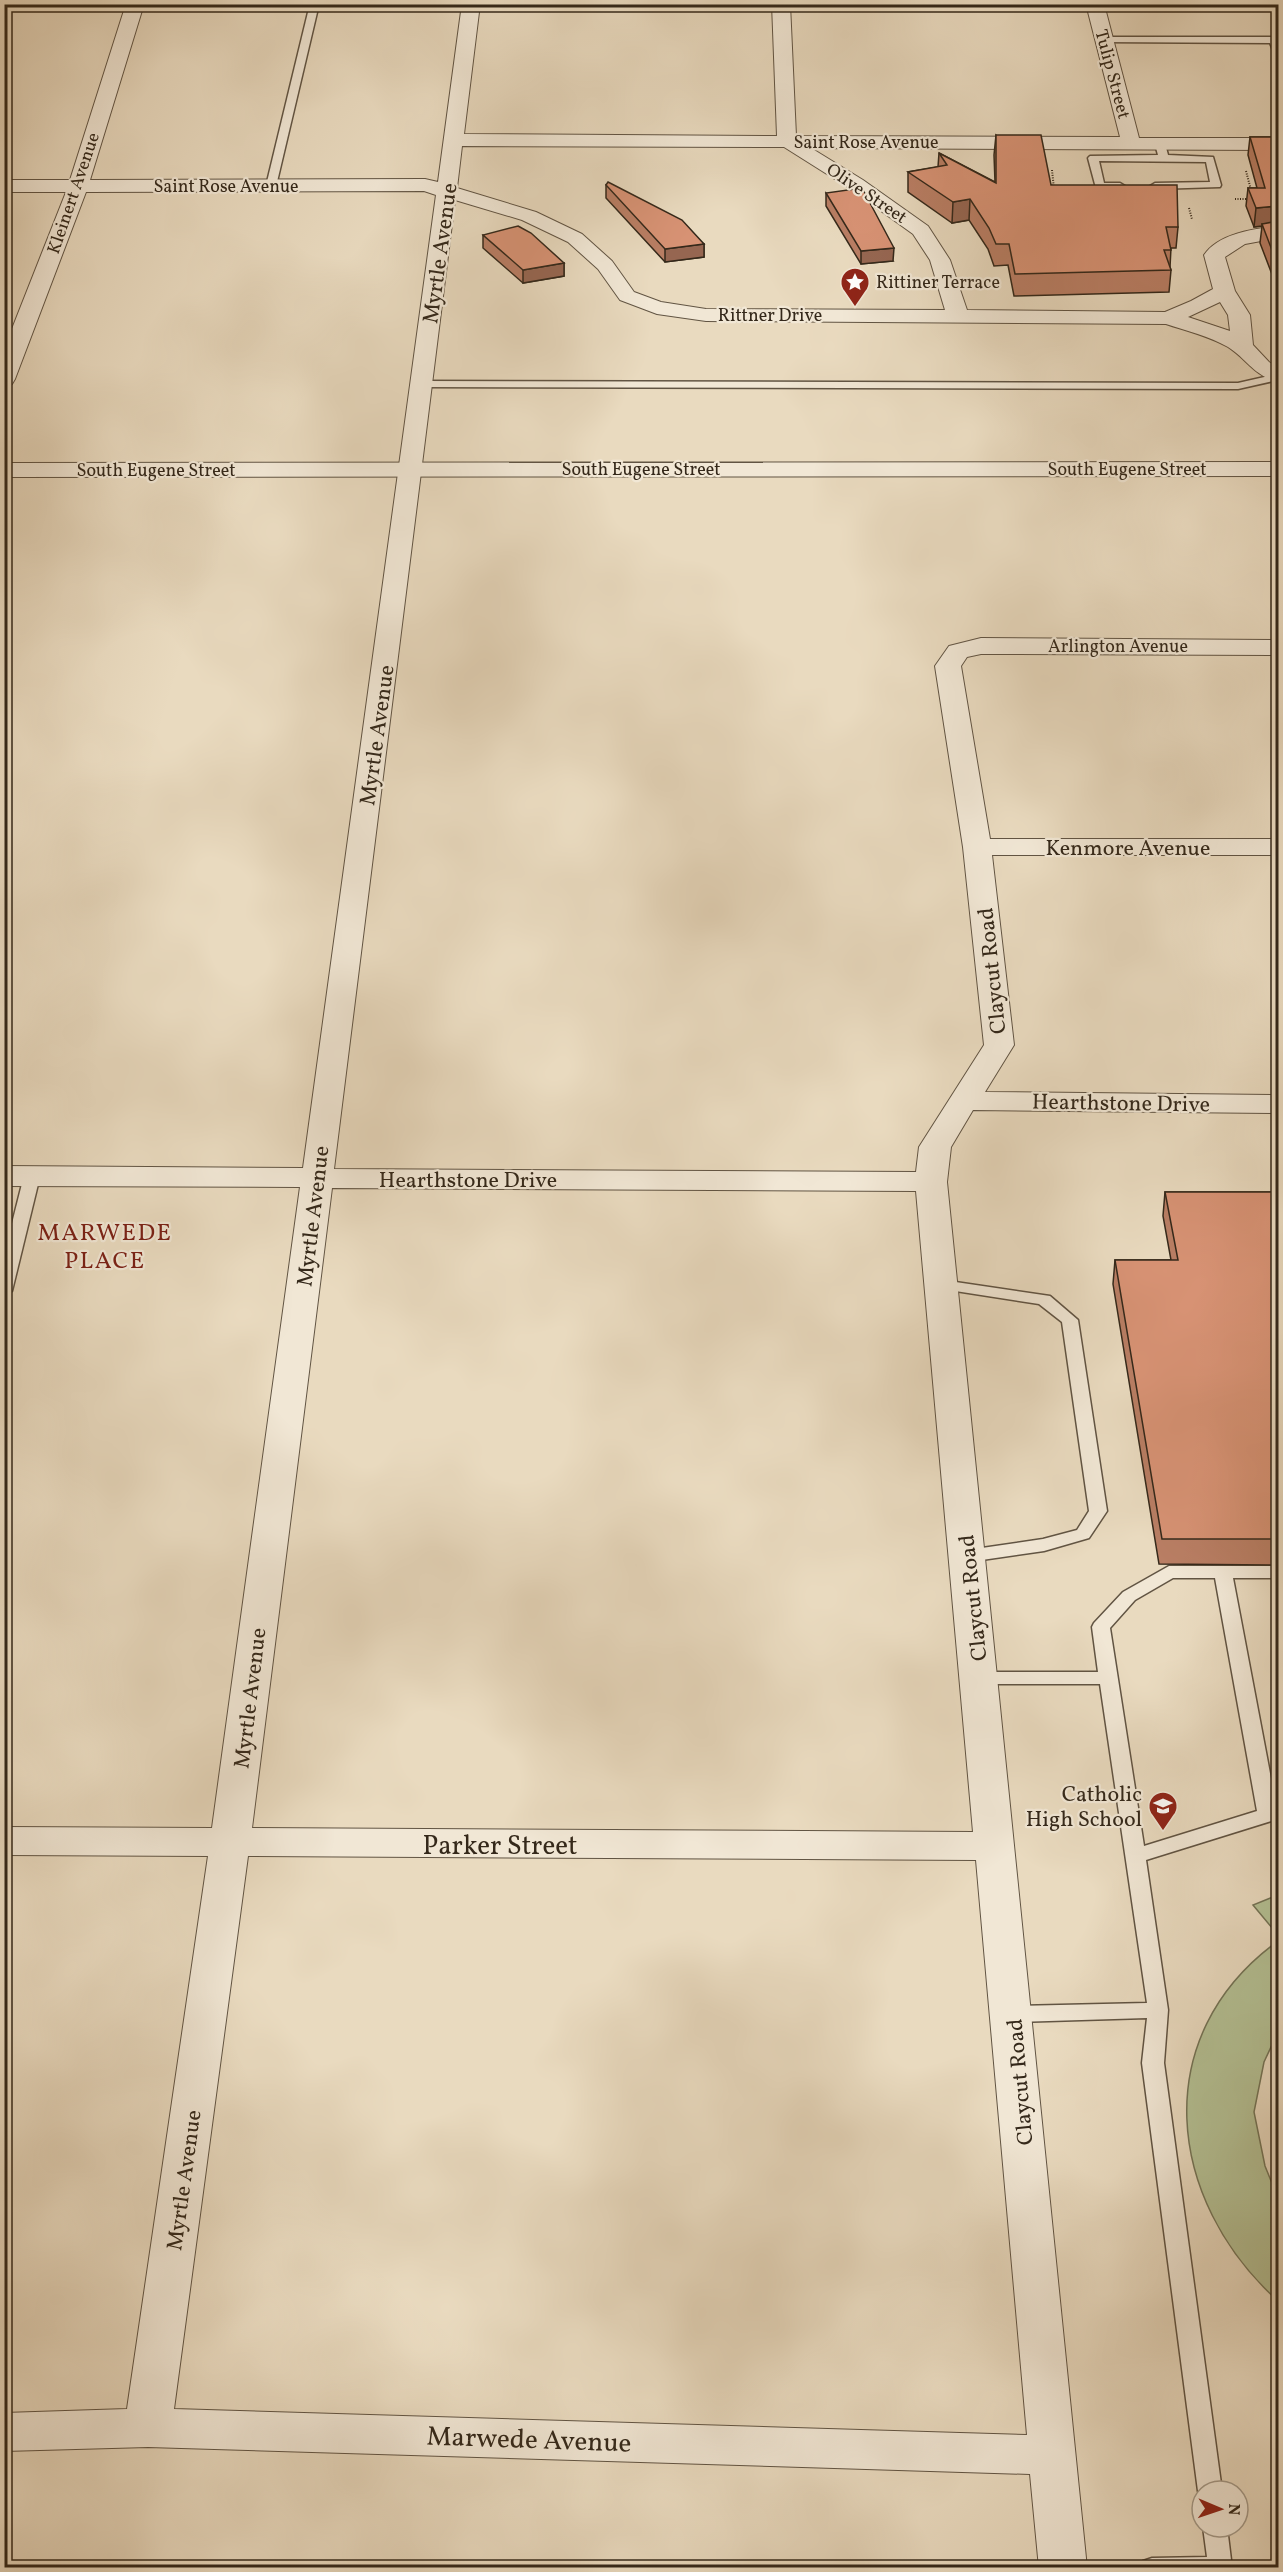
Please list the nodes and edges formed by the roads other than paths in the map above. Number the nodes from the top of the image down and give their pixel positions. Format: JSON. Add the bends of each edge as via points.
{"nodes":[{"id":1,"x":135,"y":4,"type":"edge"},
{"id":2,"x":315,"y":4,"type":"edge"},
{"id":3,"x":471,"y":4,"type":"edge"},
{"id":4,"x":781,"y":4,"type":"edge"},
{"id":5,"x":1095,"y":4,"type":"edge"},
{"id":6,"x":1104,"y":40,"type":"junction"},
{"id":7,"x":1278,"y":53,"type":"edge"},
{"id":8,"x":454,"y":140,"type":"junction"},
{"id":9,"x":787,"y":141,"type":"junction"},
{"id":10,"x":1131,"y":144,"type":"junction"},
{"id":11,"x":1278,"y":144,"type":"edge"},
{"id":12,"x":1162,"y":151,"type":"junction"},
{"id":13,"x":4,"y":186,"type":"edge"},
{"id":14,"x":78,"y":186,"type":"junction"},
{"id":15,"x":271,"y":186,"type":"junction"},
{"id":16,"x":448,"y":190,"type":"junction"},
{"id":17,"x":1278,"y":232,"type":"edge"},
{"id":18,"x":1224,"y":291,"type":"junction"},
{"id":19,"x":958,"y":316,"type":"junction"},
{"id":20,"x":1167,"y":318,"type":"junction"},
{"id":21,"x":1242,"y":346,"type":"junction"},
{"id":22,"x":1278,"y":376,"type":"edge"},
{"id":23,"x":4,"y":379,"type":"edge"},
{"id":24,"x":422,"y":384,"type":"junction"},
{"id":25,"x":411,"y":469,"type":"junction"},
{"id":26,"x":1278,"y":469,"type":"edge"},
{"id":27,"x":4,"y":470,"type":"edge"},
{"id":28,"x":1278,"y":646,"type":"edge"},
{"id":29,"x":958,"y":651,"type":"joint"},
{"id":30,"x":976,"y":847,"type":"junction"},
{"id":31,"x":1278,"y":847,"type":"edge"},
{"id":32,"x":963,"y":1101,"type":"junction"},
{"id":33,"x":1278,"y":1104,"type":"edge"},
{"id":34,"x":18,"y":1176,"type":"edge"},
{"id":35,"x":317,"y":1178,"type":"junction"},
{"id":36,"x":931,"y":1182,"type":"junction"},
{"id":37,"x":942,"y":1285,"type":"junction"},
{"id":38,"x":4,"y":1291,"type":"edge"},
{"id":39,"x":968,"y":1556,"type":"junction"},
{"id":40,"x":1223,"y":1572,"type":"junction"},
{"id":41,"x":1278,"y":1572,"type":"edge"},
{"id":42,"x":980,"y":1678,"type":"junction"},
{"id":43,"x":1107,"y":1678,"type":"junction"},
{"id":44,"x":1273,"y":1814,"type":"edge"},
{"id":45,"x":4,"y":1841,"type":"edge"},
{"id":46,"x":230,"y":1844,"type":"junction"},
{"id":47,"x":996,"y":1846,"type":"junction"},
{"id":48,"x":1134,"y":1856,"type":"junction"},
{"id":49,"x":1158,"y":2010,"type":"junction"},
{"id":50,"x":1012,"y":2014,"type":"junction"},
{"id":51,"x":148,"y":2428,"type":"junction"},
{"id":52,"x":4,"y":2432,"type":"edge"},
{"id":53,"x":1054,"y":2455,"type":"junction"},
{"id":54,"x":1208,"y":2479,"type":"edge"},
{"id":55,"x":1216,"y":2539,"type":"edge"},
{"id":56,"x":1064,"y":2568,"type":"edge"},
{"id":57,"x":1152,"y":2568,"type":"edge"}],
"edges":[{"from":1,"to":14,"type":"street","name":"Kleinert Avenue"},
{"from":2,"to":15,"type":"lane"},
{"from":3,"to":8,"type":"street","name":"Myrtle Avenue"},
{"from":4,"to":9,"type":"street"},
{"from":5,"to":6,"type":"street","name":"Tulip Street"},
{"from":6,"to":7,"type":"lane","via":[[1273,40]]},
{"from":6,"to":10,"type":"street","name":"Tulip Street"},
{"from":8,"to":9,"type":"street","name":"Saint Rose Avenue"},
{"from":8,"to":16,"type":"street","name":"Myrtle Avenue"},
{"from":9,"to":10,"type":"street","name":"Saint Rose Avenue"},
{"from":9,"to":19,"type":"street","name":"Olive Street","via":[[921,230],[940,260]]},
{"from":10,"to":12,"type":"street","name":"Saint Rose Avenue"},
{"from":11,"to":12,"type":"street","name":"Saint Rose Avenue"},
{"from":12,"to":12,"type":"lane","via":[[1210,159],[1216,185],[1100,186],[1093,158]]},
{"from":13,"to":14,"type":"street","name":"Saint Rose Avenue"},
{"from":14,"to":15,"type":"street","name":"Saint Rose Avenue"},
{"from":14,"to":23,"type":"street","name":"Kleinert Avenue"},
{"from":15,"to":16,"type":"street","name":"Saint Rose Avenue","via":[[425,185]]},
{"from":16,"to":19,"type":"street","name":"Rittner Drive","via":[[529,216],[575,238],[605,265],[627,296],[657,308],[706,315]]},
{"from":16,"to":24,"type":"street","name":"Myrtle Avenue"},
{"from":17,"to":18,"type":"street","via":[[1239,239],[1214,255]]},
{"from":18,"to":20,"type":"street","name":"Rittner Drive"},
{"from":18,"to":21,"type":"street","via":[[1239,315]]},
{"from":19,"to":20,"type":"street","name":"Rittner Drive"},
{"from":20,"to":21,"type":"street","name":"Rittner Drive"},
{"from":21,"to":22,"type":"street","name":"Rittner Drive","via":[[1265,371]]},
{"from":22,"to":24,"type":"lane","via":[[1238,387]]},
{"from":24,"to":25,"type":"street","name":"Myrtle Avenue"},
{"from":25,"to":26,"type":"street","name":"South Eugene Street"},
{"from":25,"to":27,"type":"street","name":"South Eugene Street"},
{"from":25,"to":35,"type":"street","name":"Myrtle Avenue"},
{"from":28,"to":29,"type":"street","name":"Arlington Avenue","via":[[981,646]]},
{"from":29,"to":30,"type":"street","name":"Claycut Road","via":[[948,666]]},
{"from":30,"to":31,"type":"street","name":"Kenmore Avenue"},
{"from":30,"to":32,"type":"street","name":"Claycut Road","via":[[999,1045]]},
{"from":32,"to":33,"type":"street","name":"Hearthstone Drive"},
{"from":32,"to":36,"type":"street","name":"Claycut Road","via":[[935,1147]]},
{"from":34,"to":35,"type":"street","name":"Hearthstone Drive"},
{"from":34,"to":38,"type":"lane"},
{"from":35,"to":36,"type":"street","name":"Hearthstone Drive"},
{"from":35,"to":46,"type":"street","name":"Myrtle Avenue"},
{"from":36,"to":37,"type":"street","name":"Claycut Road"},
{"from":37,"to":39,"type":"street","name":"Claycut Road"},
{"from":37,"to":39,"type":"lane","via":[[1044,1300],[1070,1320],[1098,1511],[1083,1534],[1044,1545]]},
{"from":39,"to":42,"type":"street","name":"Claycut Road"},
{"from":40,"to":41,"type":"lane"},
{"from":40,"to":43,"type":"lane","via":[[1169,1572],[1129,1596],[1101,1627]]},
{"from":40,"to":44,"type":"lane"},
{"from":42,"to":43,"type":"lane"},
{"from":42,"to":47,"type":"street","name":"Claycut Road"},
{"from":43,"to":48,"type":"lane"},
{"from":44,"to":48,"type":"lane"},
{"from":45,"to":46,"type":"street","name":"Parker Street"},
{"from":46,"to":47,"type":"street","name":"Parker Street"},
{"from":46,"to":51,"type":"street","name":"Myrtle Avenue"},
{"from":47,"to":50,"type":"street","name":"Claycut Road"},
{"from":48,"to":49,"type":"lane"},
{"from":49,"to":50,"type":"lane"},
{"from":49,"to":54,"type":"lane","via":[[1153,2063]]},
{"from":50,"to":53,"type":"street","name":"Claycut Road"},
{"from":51,"to":52,"type":"street","name":"Marwede Avenue"},
{"from":51,"to":53,"type":"street","name":"Marwede Avenue"},
{"from":53,"to":56,"type":"street","name":"Claycut Road"},
{"from":55,"to":57,"type":"lane","via":[[1220,2567]]}]}
